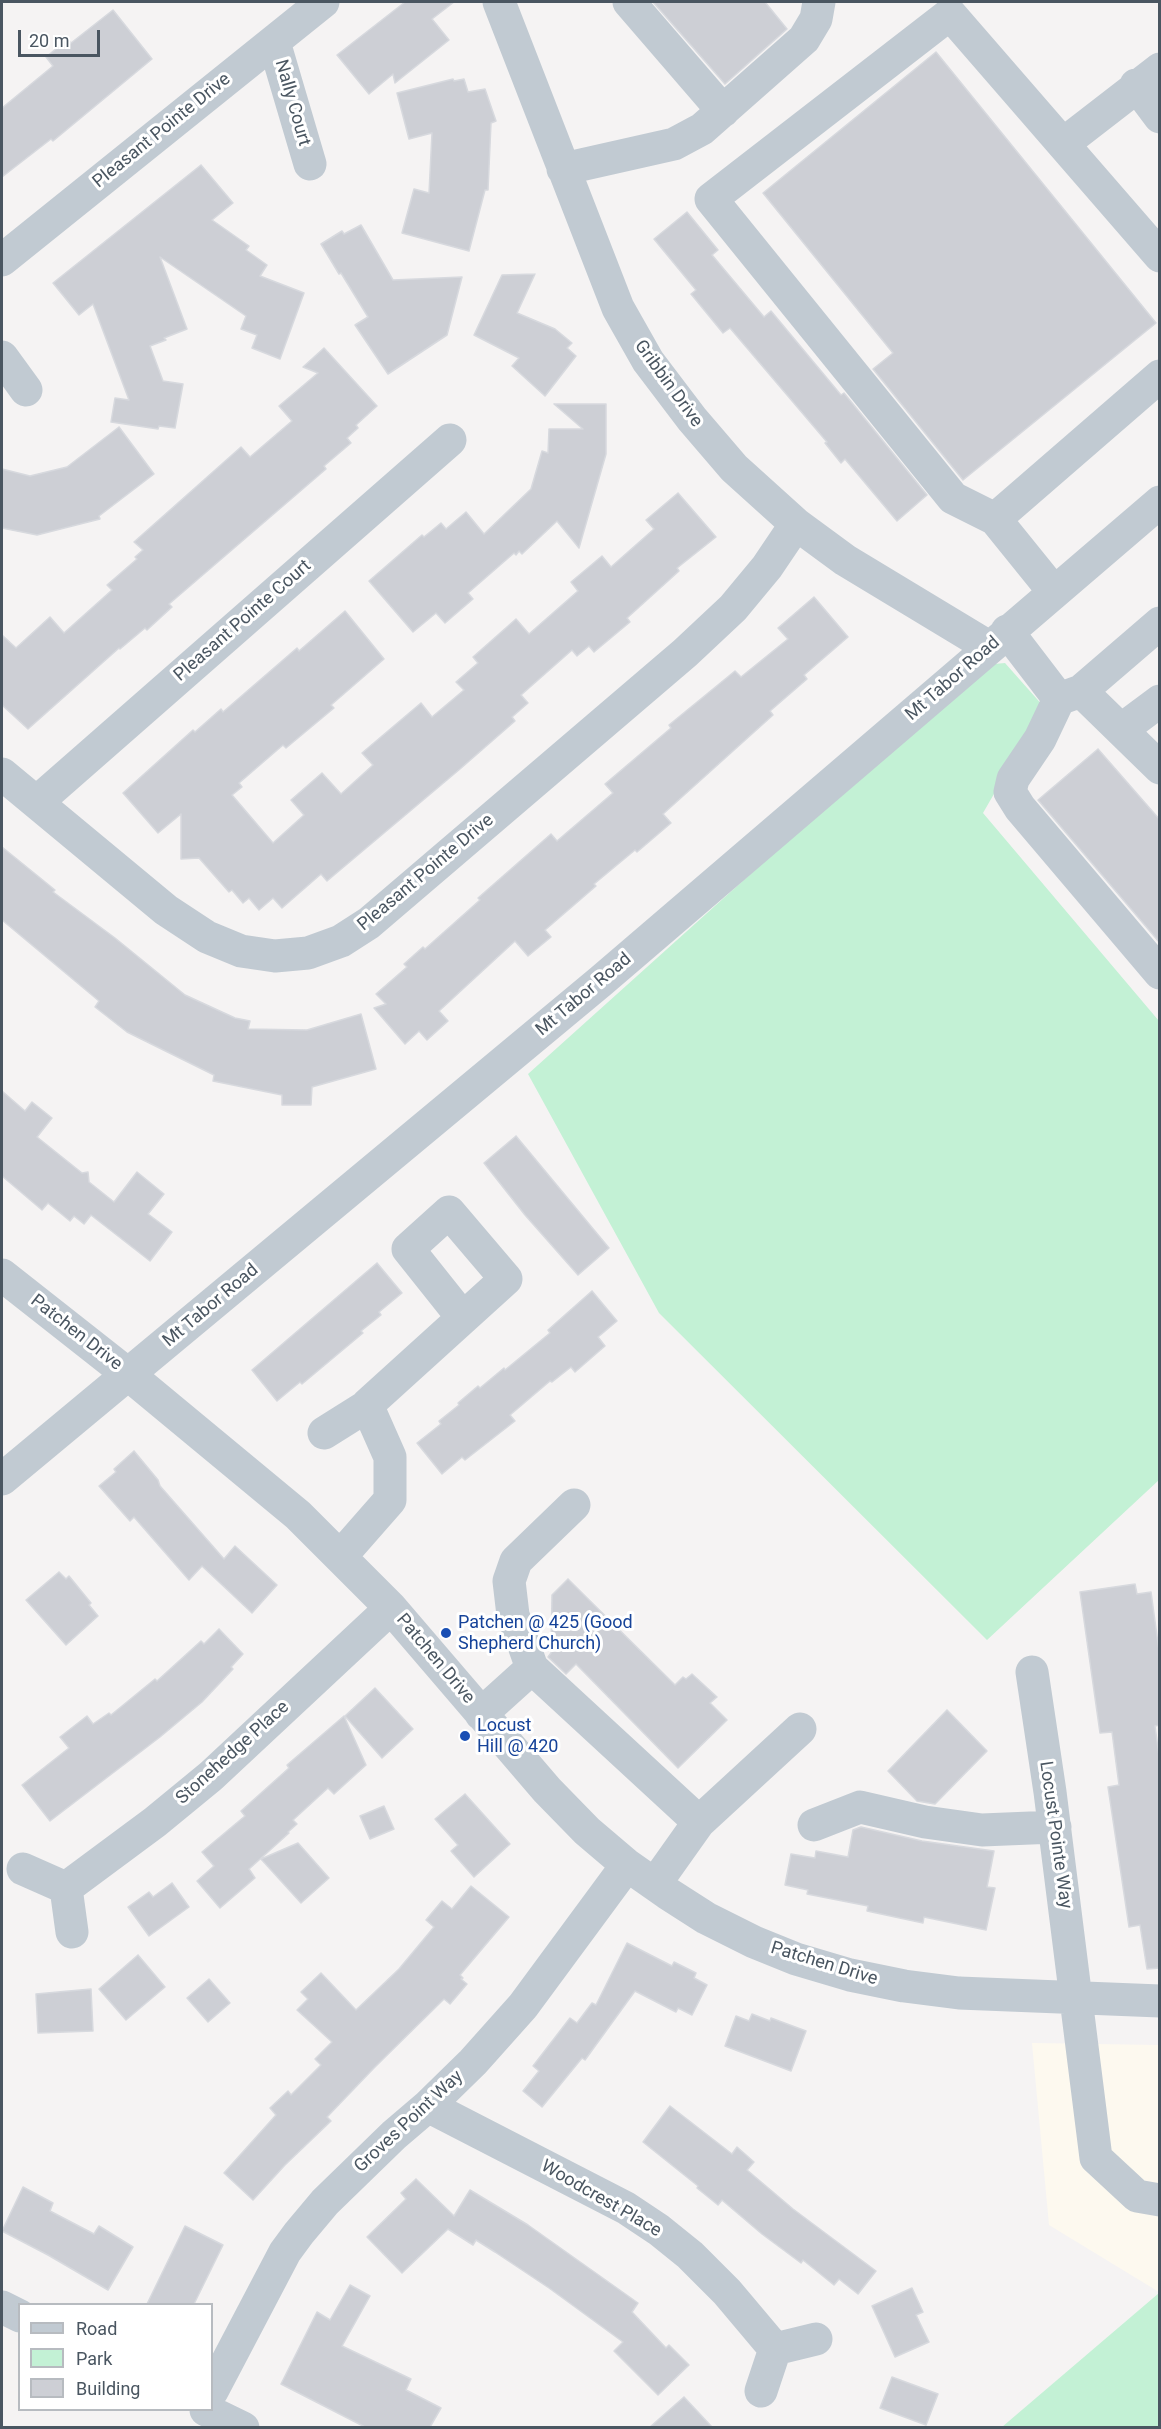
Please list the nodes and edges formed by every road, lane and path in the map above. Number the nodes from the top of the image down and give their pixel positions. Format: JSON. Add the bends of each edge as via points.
{"nodes":[{"id":1,"x":323,"y":2,"type":"edge"},
{"id":2,"x":499,"y":2,"type":"edge"},
{"id":3,"x":629,"y":2,"type":"edge"},
{"id":4,"x":819,"y":2,"type":"edge"},
{"id":5,"x":274,"y":42,"type":"junction"},
{"id":6,"x":1148,"y":77,"type":"edge"},
{"id":7,"x":723,"y":111,"type":"junction"},
{"id":8,"x":1160,"y":117,"type":"edge"},
{"id":9,"x":1063,"y":144,"type":"junction"},
{"id":10,"x":310,"y":164,"type":"dead end"},
{"id":11,"x":563,"y":169,"type":"junction"},
{"id":12,"x":1154,"y":239,"type":"edge"},
{"id":13,"x":2,"y":260,"type":"edge"},
{"id":14,"x":2,"y":357,"type":"edge"},
{"id":15,"x":1160,"y":376,"type":"edge"},
{"id":16,"x":27,"y":390,"type":"dead end"},
{"id":17,"x":450,"y":440,"type":"dead end"},
{"id":18,"x":1160,"y":502,"type":"edge"},
{"id":19,"x":995,"y":519,"type":"junction"},
{"id":20,"x":796,"y":524,"type":"junction"},
{"id":21,"x":1054,"y":592,"type":"junction"},
{"id":22,"x":1160,"y":623,"type":"edge"},
{"id":23,"x":998,"y":639,"type":"junction"},
{"id":24,"x":1070,"y":695,"type":"junction"},
{"id":25,"x":1160,"y":701,"type":"edge"},
{"id":26,"x":1121,"y":730,"type":"junction"},
{"id":27,"x":1160,"y":768,"type":"edge"},
{"id":28,"x":2,"y":774,"type":"edge"},
{"id":29,"x":37,"y":802,"type":"junction"},
{"id":30,"x":1160,"y":974,"type":"edge"},
{"id":31,"x":2,"y":1275,"type":"edge"},
{"id":32,"x":463,"y":1318,"type":"dead end"},
{"id":33,"x":129,"y":1375,"type":"junction"},
{"id":34,"x":367,"y":1406,"type":"junction"},
{"id":35,"x":324,"y":1433,"type":"dead end"},
{"id":36,"x":2,"y":1479,"type":"edge"},
{"id":37,"x":574,"y":1504,"type":"dead end"},
{"id":38,"x":340,"y":1557,"type":"junction"},
{"id":39,"x":391,"y":1608,"type":"junction"},
{"id":40,"x":532,"y":1668,"type":"junction"},
{"id":41,"x":1032,"y":1672,"type":"dead end"},
{"id":42,"x":481,"y":1714,"type":"junction"},
{"id":43,"x":800,"y":1730,"type":"dead end"},
{"id":44,"x":699,"y":1822,"type":"junction"},
{"id":45,"x":814,"y":1825,"type":"dead end"},
{"id":46,"x":1055,"y":1827,"type":"junction"},
{"id":47,"x":627,"y":1865,"type":"junction"},
{"id":48,"x":23,"y":1869,"type":"dead end"},
{"id":49,"x":655,"y":1884,"type":"junction"},
{"id":50,"x":66,"y":1888,"type":"junction"},
{"id":51,"x":72,"y":1932,"type":"dead end"},
{"id":52,"x":1077,"y":1998,"type":"junction"},
{"id":53,"x":1160,"y":2001,"type":"edge"},
{"id":54,"x":429,"y":2106,"type":"junction"},
{"id":55,"x":1157,"y":2197,"type":"edge"},
{"id":56,"x":2,"y":2307,"type":"edge"},
{"id":57,"x":18,"y":2315,"type":"edge"},
{"id":58,"x":816,"y":2339,"type":"dead end"},
{"id":59,"x":776,"y":2349,"type":"junction"},
{"id":60,"x":213,"y":2389,"type":"edge"},
{"id":61,"x":761,"y":2391,"type":"dead end"},
{"id":62,"x":203,"y":2411,"type":"edge"},
{"id":63,"x":208,"y":2411,"type":"edge"},
{"id":64,"x":192,"y":2427,"type":"edge"},
{"id":65,"x":243,"y":2427,"type":"edge"}],
"edges":[{"from":1,"to":5,"type":"street","name":"Pleasant Pointe Drive"},
{"from":2,"to":11,"type":"street","name":"Gribbin Drive"},
{"from":3,"to":7,"type":"street"},
{"from":4,"to":7,"type":"street","via":[[816,20],[804,39]]},
{"from":5,"to":10,"type":"street","name":"Nally Court"},
{"from":5,"to":13,"type":"street","name":"Pleasant Pointe Drive"},
{"from":6,"to":8,"type":"street"},
{"from":6,"to":9,"type":"street"},
{"from":7,"to":11,"type":"street","via":[[702,129],[674,144]]},
{"from":9,"to":12,"type":"street"},
{"from":9,"to":19,"type":"street","via":[[950,14],[711,199],[953,498]]},
{"from":11,"to":20,"type":"street","name":"Gribbin Drive","via":[[618,308],[648,361],[734,468]]},
{"from":14,"to":16,"type":"street"},
{"from":15,"to":19,"type":"street"},
{"from":17,"to":29,"type":"street","name":"Pleasant Pointe Court"},
{"from":18,"to":21,"type":"street","name":"Mt Tabor Road"},
{"from":19,"to":21,"type":"street"},
{"from":20,"to":23,"type":"street","name":"Gribbin Drive","via":[[845,560]]},
{"from":20,"to":29,"type":"street","name":"Pleasant Pointe Drive","via":[[733,608],[684,653],[369,923],[341,941],[308,953],[275,956],[241,951],[207,937],[166,910]]},
{"from":21,"to":23,"type":"street","name":"Mt Tabor Road"},
{"from":22,"to":24,"type":"street"},
{"from":23,"to":24,"type":"street"},
{"from":23,"to":33,"type":"street","name":"Mt Tabor Road","via":[[601,981]]},
{"from":24,"to":26,"type":"street"},
{"from":24,"to":30,"type":"street","via":[[1013,779],[1010,792]]},
{"from":25,"to":26,"type":"street"},
{"from":26,"to":27,"type":"street"},
{"from":28,"to":29,"type":"street","name":"Pleasant Pointe Drive"},
{"from":31,"to":33,"type":"street","name":"Patchen Drive"},
{"from":32,"to":34,"type":"street"},
{"from":33,"to":36,"type":"street","name":"Mt Tabor Road"},
{"from":33,"to":38,"type":"street","name":"Patchen Drive","via":[[298,1515]]},
{"from":34,"to":35,"type":"street"},
{"from":34,"to":38,"type":"street","via":[[390,1457],[390,1500]]},
{"from":37,"to":40,"type":"street","via":[[516,1561],[509,1581],[513,1615]]},
{"from":38,"to":39,"type":"street","name":"Patchen Drive"},
{"from":39,"to":42,"type":"street","name":"Patchen Drive"},
{"from":39,"to":50,"type":"street","name":"Stonehedge Place","via":[[211,1776]]},
{"from":40,"to":42,"type":"street"},
{"from":40,"to":44,"type":"street"},
{"from":41,"to":46,"type":"street","name":"Locust Pointe Way"},
{"from":42,"to":47,"type":"street","name":"Patchen Drive","via":[[547,1790]]},
{"from":43,"to":44,"type":"street"},
{"from":44,"to":49,"type":"street"},
{"from":45,"to":46,"type":"street","via":[[860,1807],[982,1830]]},
{"from":46,"to":52,"type":"street","name":"Locust Pointe Way"},
{"from":47,"to":49,"type":"street","name":"Patchen Drive"},
{"from":47,"to":54,"type":"street","name":"Groves Point Way","via":[[523,2006]]},
{"from":48,"to":50,"type":"street"},
{"from":49,"to":52,"type":"street","name":"Patchen Drive","via":[[706,1918],[754,1942],[850,1975],[958,1994]]},
{"from":50,"to":51,"type":"street"},
{"from":52,"to":53,"type":"street","name":"Patchen Drive"},
{"from":52,"to":55,"type":"street","name":"Locust Pointe Way","via":[[1095,2158],[1137,2196]]},
{"from":54,"to":59,"type":"street","name":"Woodcrest Place","via":[[626,2208],[659,2230],[727,2292]]},
{"from":54,"to":60,"type":"street","name":"Groves Point Way","via":[[325,2202],[299,2233],[285,2252]]},
{"from":56,"to":57,"type":"street"},
{"from":58,"to":59,"type":"street"},
{"from":59,"to":61,"type":"street"},
{"from":62,"to":64,"type":"street"},
{"from":63,"to":65,"type":"street"}]}
